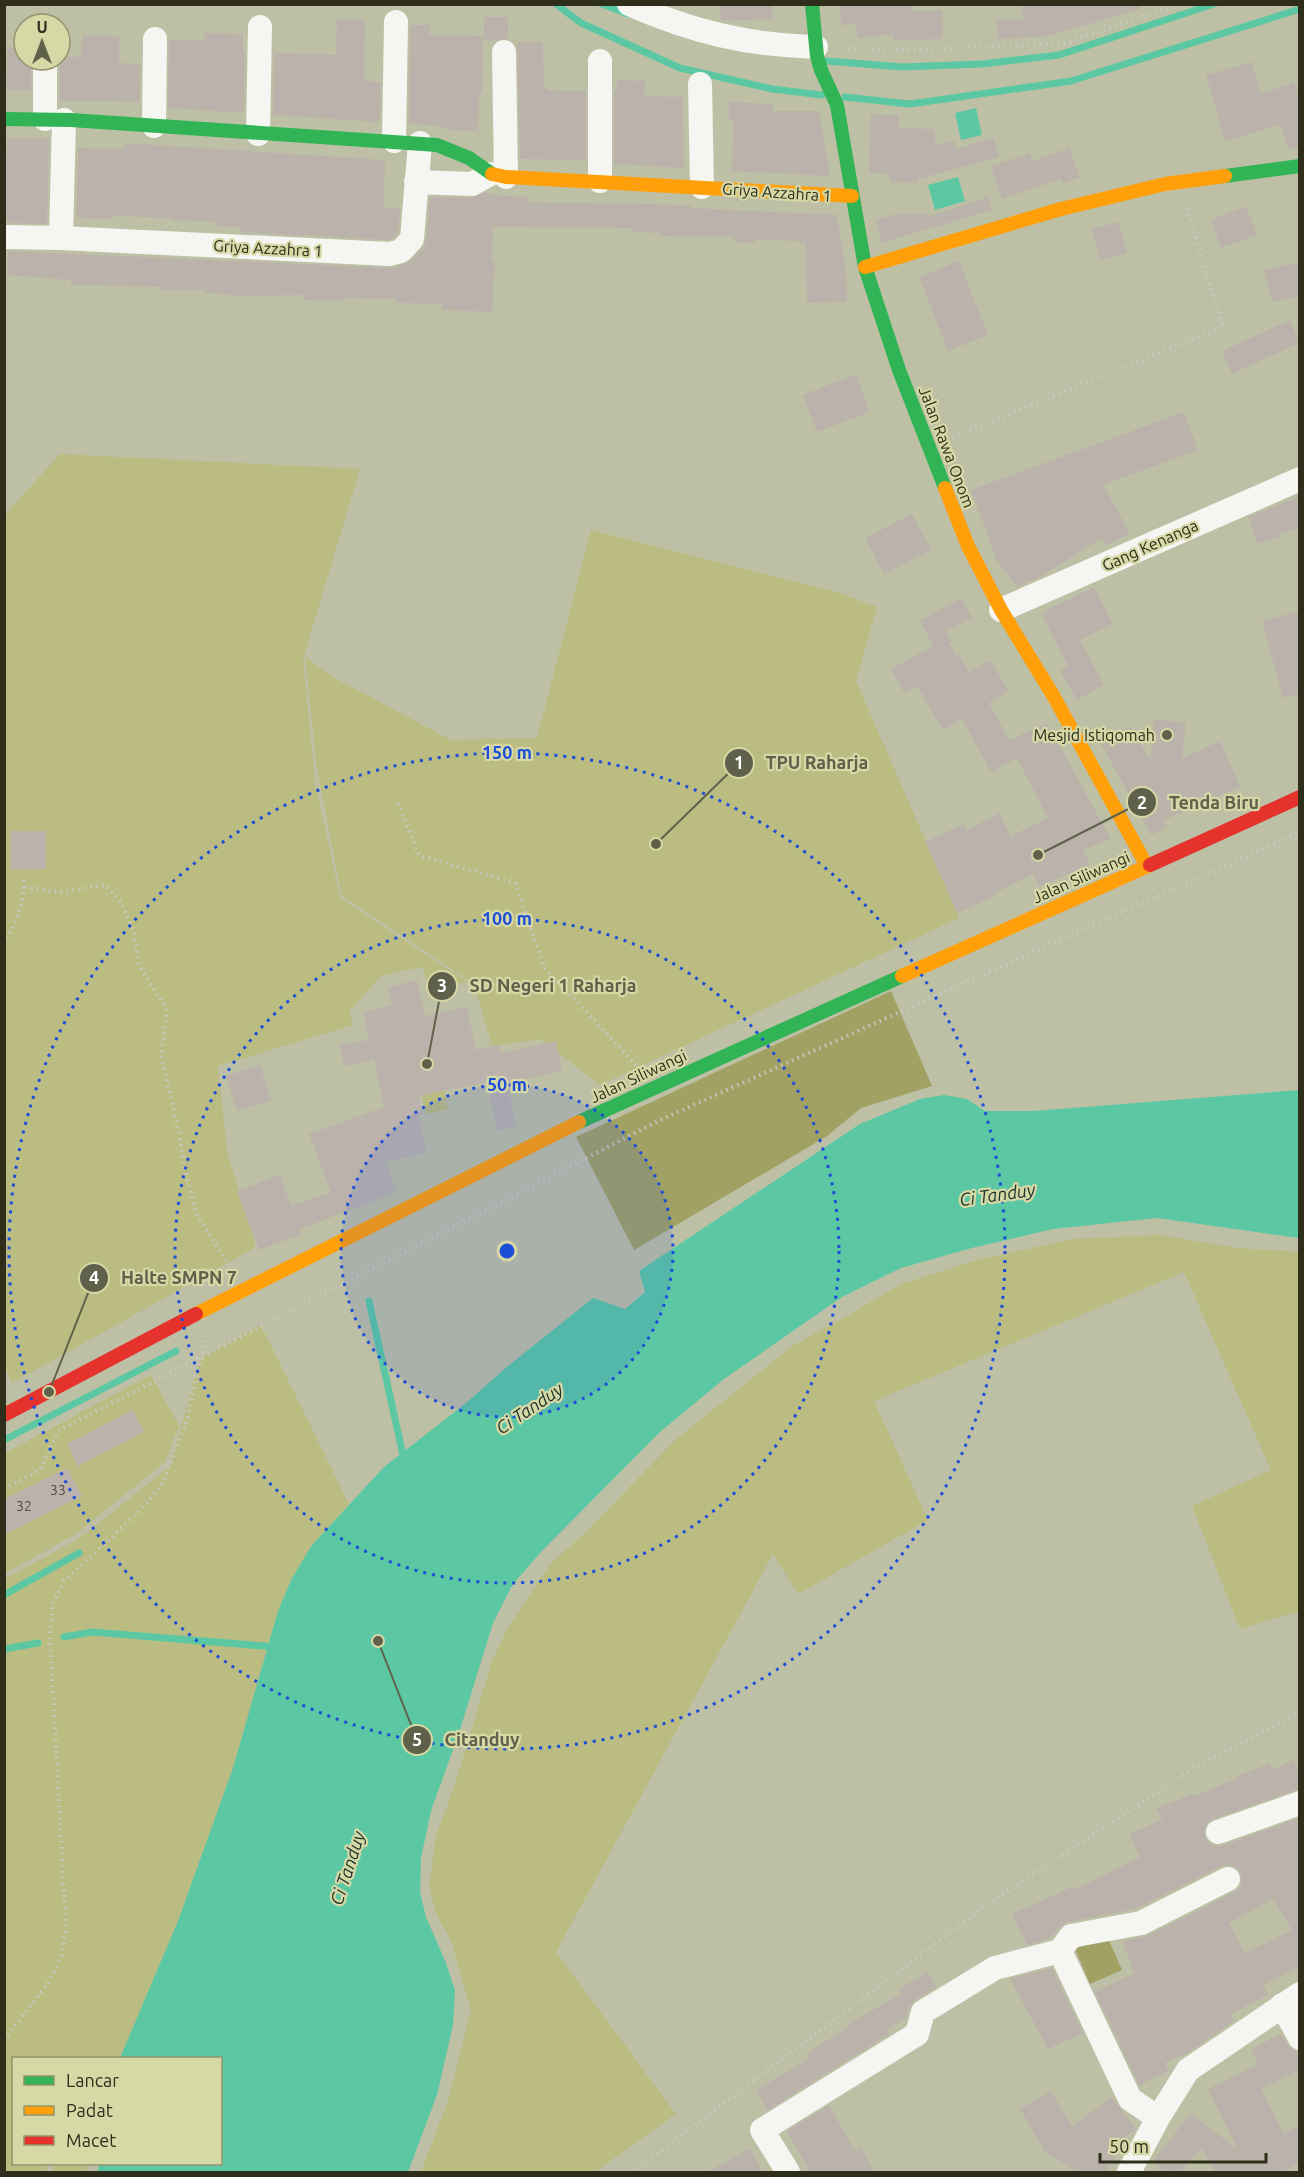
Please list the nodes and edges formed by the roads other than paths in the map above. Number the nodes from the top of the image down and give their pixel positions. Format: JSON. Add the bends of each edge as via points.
{"nodes":[{"id":1,"x":629,"y":4,"type":"edge"},
{"id":2,"x":812,"y":4,"type":"edge"},
{"id":3,"x":396,"y":22,"type":"dead end"},
{"id":4,"x":260,"y":27,"type":"dead end"},
{"id":5,"x":155,"y":39,"type":"dead end"},
{"id":6,"x":504,"y":52,"type":"dead end"},
{"id":7,"x":818,"y":58,"type":"junction"},
{"id":8,"x":600,"y":61,"type":"dead end"},
{"id":9,"x":47,"y":72,"type":"edge"},
{"id":10,"x":700,"y":84,"type":"dead end"},
{"id":11,"x":4,"y":119,"type":"edge"},
{"id":12,"x":54,"y":120,"type":"junction"},
{"id":13,"x":154,"y":126,"type":"junction"},
{"id":14,"x":258,"y":134,"type":"junction"},
{"id":15,"x":394,"y":141,"type":"junction"},
{"id":16,"x":420,"y":143,"type":"junction"},
{"id":17,"x":1299,"y":166,"type":"edge"},
{"id":18,"x":498,"y":176,"type":"junction"},
{"id":19,"x":600,"y":181,"type":"junction"},
{"id":20,"x":416,"y":182,"type":"junction"},
{"id":21,"x":702,"y":187,"type":"junction"},
{"id":22,"x":852,"y":196,"type":"junction"},
{"id":23,"x":4,"y":237,"type":"edge"},
{"id":24,"x":61,"y":238,"type":"junction"},
{"id":25,"x":865,"y":267,"type":"junction"},
{"id":26,"x":1299,"y":479,"type":"edge"},
{"id":27,"x":1001,"y":610,"type":"junction"},
{"id":28,"x":1299,"y":797,"type":"edge"},
{"id":29,"x":1147,"y":866,"type":"junction"},
{"id":30,"x":7,"y":1407,"type":"edge"},
{"id":31,"x":1299,"y":1803,"type":"edge"},
{"id":32,"x":1218,"y":1832,"type":"dead end"},
{"id":33,"x":1228,"y":1879,"type":"dead end"},
{"id":34,"x":1060,"y":1951,"type":"junction"},
{"id":35,"x":1291,"y":2000,"type":"edge"},
{"id":36,"x":1299,"y":2038,"type":"edge"},
{"id":37,"x":1158,"y":2118,"type":"junction"},
{"id":38,"x":1136,"y":2169,"type":"edge"},
{"id":39,"x":788,"y":2172,"type":"edge"}],
"edges":[{"from":1,"to":7,"type":"street","via":[[708,33]]},
{"from":2,"to":7,"type":"main road","name":"Jalan Rawa Onom"},
{"from":3,"to":15,"type":"street"},
{"from":4,"to":14,"type":"street"},
{"from":5,"to":13,"type":"street"},
{"from":6,"to":18,"type":"street"},
{"from":7,"to":22,"type":"main road","name":"Jalan Rawa Onom","via":[[837,105]]},
{"from":8,"to":19,"type":"street"},
{"from":9,"to":12,"type":"street"},
{"from":10,"to":21,"type":"street","name":"Griya Azzahra 1"},
{"from":11,"to":12,"type":"main road"},
{"from":12,"to":13,"type":"main road"},
{"from":12,"to":24,"type":"street"},
{"from":13,"to":14,"type":"main road"},
{"from":14,"to":15,"type":"main road"},
{"from":15,"to":16,"type":"main road"},
{"from":16,"to":18,"type":"main road","via":[[448,148]]},
{"from":16,"to":20,"type":"street","name":"Griya Azzahra 1"},
{"from":17,"to":25,"type":"main road","via":[[1178,182],[1061,209]]},
{"from":18,"to":19,"type":"main road","name":"Griya Azzahra 1"},
{"from":18,"to":20,"type":"street","name":"Griya Azzahra 1","via":[[472,184]]},
{"from":19,"to":21,"type":"main road","name":"Griya Azzahra 1"},
{"from":20,"to":24,"type":"street","name":"Griya Azzahra 1","via":[[412,239],[401,251],[390,254]]},
{"from":21,"to":22,"type":"main road","name":"Griya Azzahra 1"},
{"from":22,"to":25,"type":"main road","name":"Jalan Rawa Onom"},
{"from":23,"to":24,"type":"street","name":"Griya Azzahra 1"},
{"from":25,"to":27,"type":"main road","name":"Jalan Rawa Onom","via":[[899,370],[968,546]]},
{"from":26,"to":27,"type":"street","name":"Gang Kenanga"},
{"from":27,"to":29,"type":"main road","name":"Jalan Rawa Onom"},
{"from":28,"to":29,"type":"main road","name":"Jalan Siliwangi"},
{"from":29,"to":30,"type":"main road","name":"Jalan Siliwangi","via":[[649,1089]]},
{"from":31,"to":32,"type":"street"},
{"from":33,"to":34,"type":"street","via":[[1141,1923],[1071,1936]]},
{"from":34,"to":37,"type":"street","via":[[1130,2099]]},
{"from":34,"to":39,"type":"street","via":[[995,1968],[923,2012],[917,2034],[762,2130]]},
{"from":35,"to":36,"type":"street"},
{"from":35,"to":37,"type":"street","via":[[1188,2070]]},
{"from":37,"to":38,"type":"street"}]}
